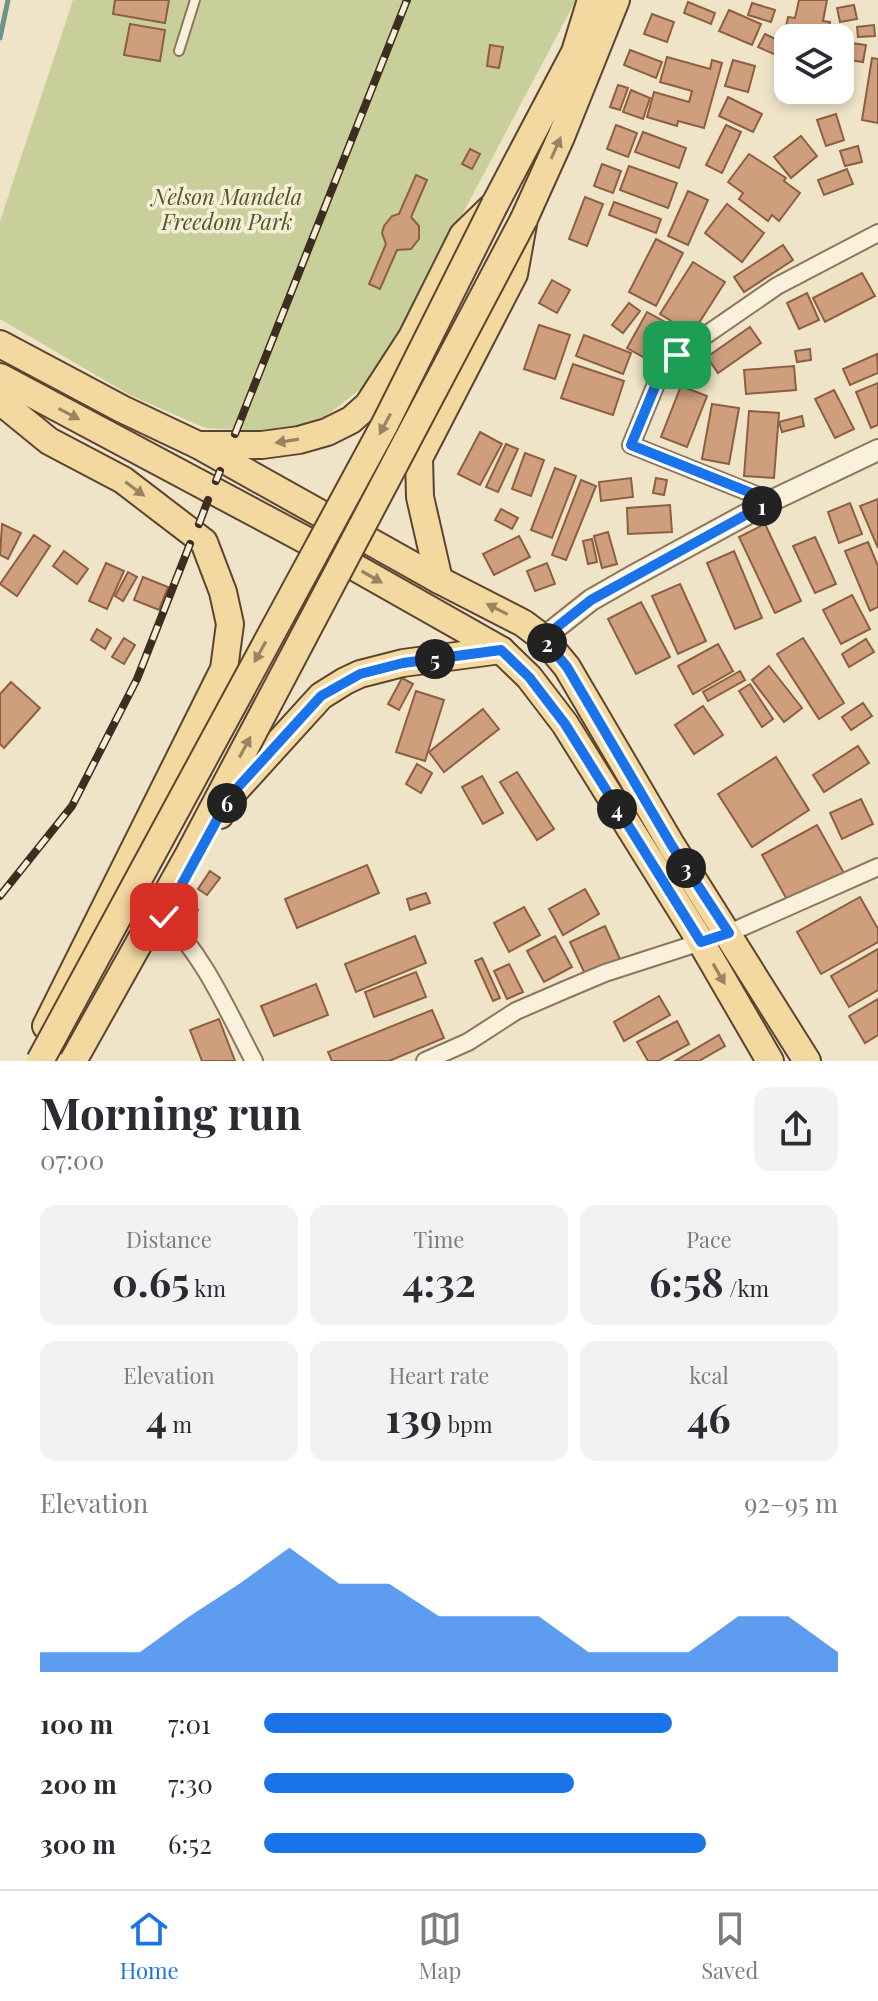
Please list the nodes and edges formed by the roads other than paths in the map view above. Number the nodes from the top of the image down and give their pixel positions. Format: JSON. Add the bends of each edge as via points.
{"nodes":[{"id":1,"x":195,"y":0,"type":"edge"},
{"id":2,"x":591,"y":0,"type":"edge"},
{"id":3,"x":616,"y":0,"type":"edge"},
{"id":4,"x":179,"y":51,"type":"dead end"},
{"id":5,"x":495,"y":204,"type":"junction"},
{"id":6,"x":524,"y":219,"type":"junction"},
{"id":7,"x":878,"y":233,"type":"edge"},
{"id":8,"x":0,"y":344,"type":"edge"},
{"id":9,"x":0,"y":377,"type":"edge"},
{"id":10,"x":0,"y":401,"type":"edge"},
{"id":11,"x":198,"y":445,"type":"junction"},
{"id":12,"x":878,"y":450,"type":"edge"},
{"id":13,"x":771,"y":501,"type":"junction"},
{"id":14,"x":439,"y":580,"type":"junction"},
{"id":15,"x":543,"y":638,"type":"junction"},
{"id":16,"x":501,"y":650,"type":"junction"},
{"id":17,"x":878,"y":867,"type":"edge"},
{"id":18,"x":164,"y":917,"type":"junction"},
{"id":19,"x":729,"y":933,"type":"junction"},
{"id":20,"x":701,"y":942,"type":"junction"},
{"id":21,"x":32,"y":1061,"type":"edge"},
{"id":22,"x":40,"y":1061,"type":"edge"},
{"id":23,"x":73,"y":1061,"type":"edge"},
{"id":24,"x":85,"y":1061,"type":"edge"},
{"id":25,"x":254,"y":1061,"type":"edge"},
{"id":26,"x":425,"y":1061,"type":"edge"},
{"id":27,"x":770,"y":1061,"type":"edge"},
{"id":28,"x":807,"y":1061,"type":"edge"}],
"edges":[{"from":1,"to":4,"type":"lane"},
{"from":2,"to":5,"type":"main road","via":[[575,52]]},
{"from":6,"to":3,"type":"main road","one_way":true},
{"from":5,"to":11,"type":"main road","one_way":true,"via":[[463,235],[385,382],[351,420],[299,440]]},
{"from":5,"to":22,"type":"main road","one_way":true,"bridge":true,"via":[[385,424]]},
{"from":6,"to":14,"type":"main road","via":[[514,274],[419,458],[420,497]]},
{"from":23,"to":6,"type":"main road","one_way":true,"bridge":true,"via":[[189,854]]},
{"from":7,"to":13,"type":"street","via":[[777,286],[677,355],[661,372],[631,445]]},
{"from":8,"to":11,"type":"main road"},
{"from":9,"to":16,"type":"main road","one_way":true},
{"from":10,"to":21,"type":"main road","one_way":true,"via":[[49,441],[123,480],[204,542],[230,624],[224,669]]},
{"from":11,"to":14,"type":"main road"},
{"from":12,"to":13,"type":"street"},
{"from":13,"to":15,"type":"street","via":[[591,600]]},
{"from":15,"to":14,"type":"main road","one_way":true},
{"from":15,"to":19,"type":"main road","via":[[567,667]]},
{"from":16,"to":18,"type":"main road","via":[[403,663],[360,674],[321,696],[230,796]]},
{"from":16,"to":20,"type":"main road","via":[[565,724]]},
{"from":17,"to":19,"type":"street"},
{"from":18,"to":24,"type":"main road"},
{"from":18,"to":25,"type":"street","via":[[209,978]]},
{"from":19,"to":20,"type":"street"},
{"from":19,"to":28,"type":"main road"},
{"from":20,"to":26,"type":"street","via":[[567,989]]},
{"from":20,"to":27,"type":"main road","one_way":true}]}
